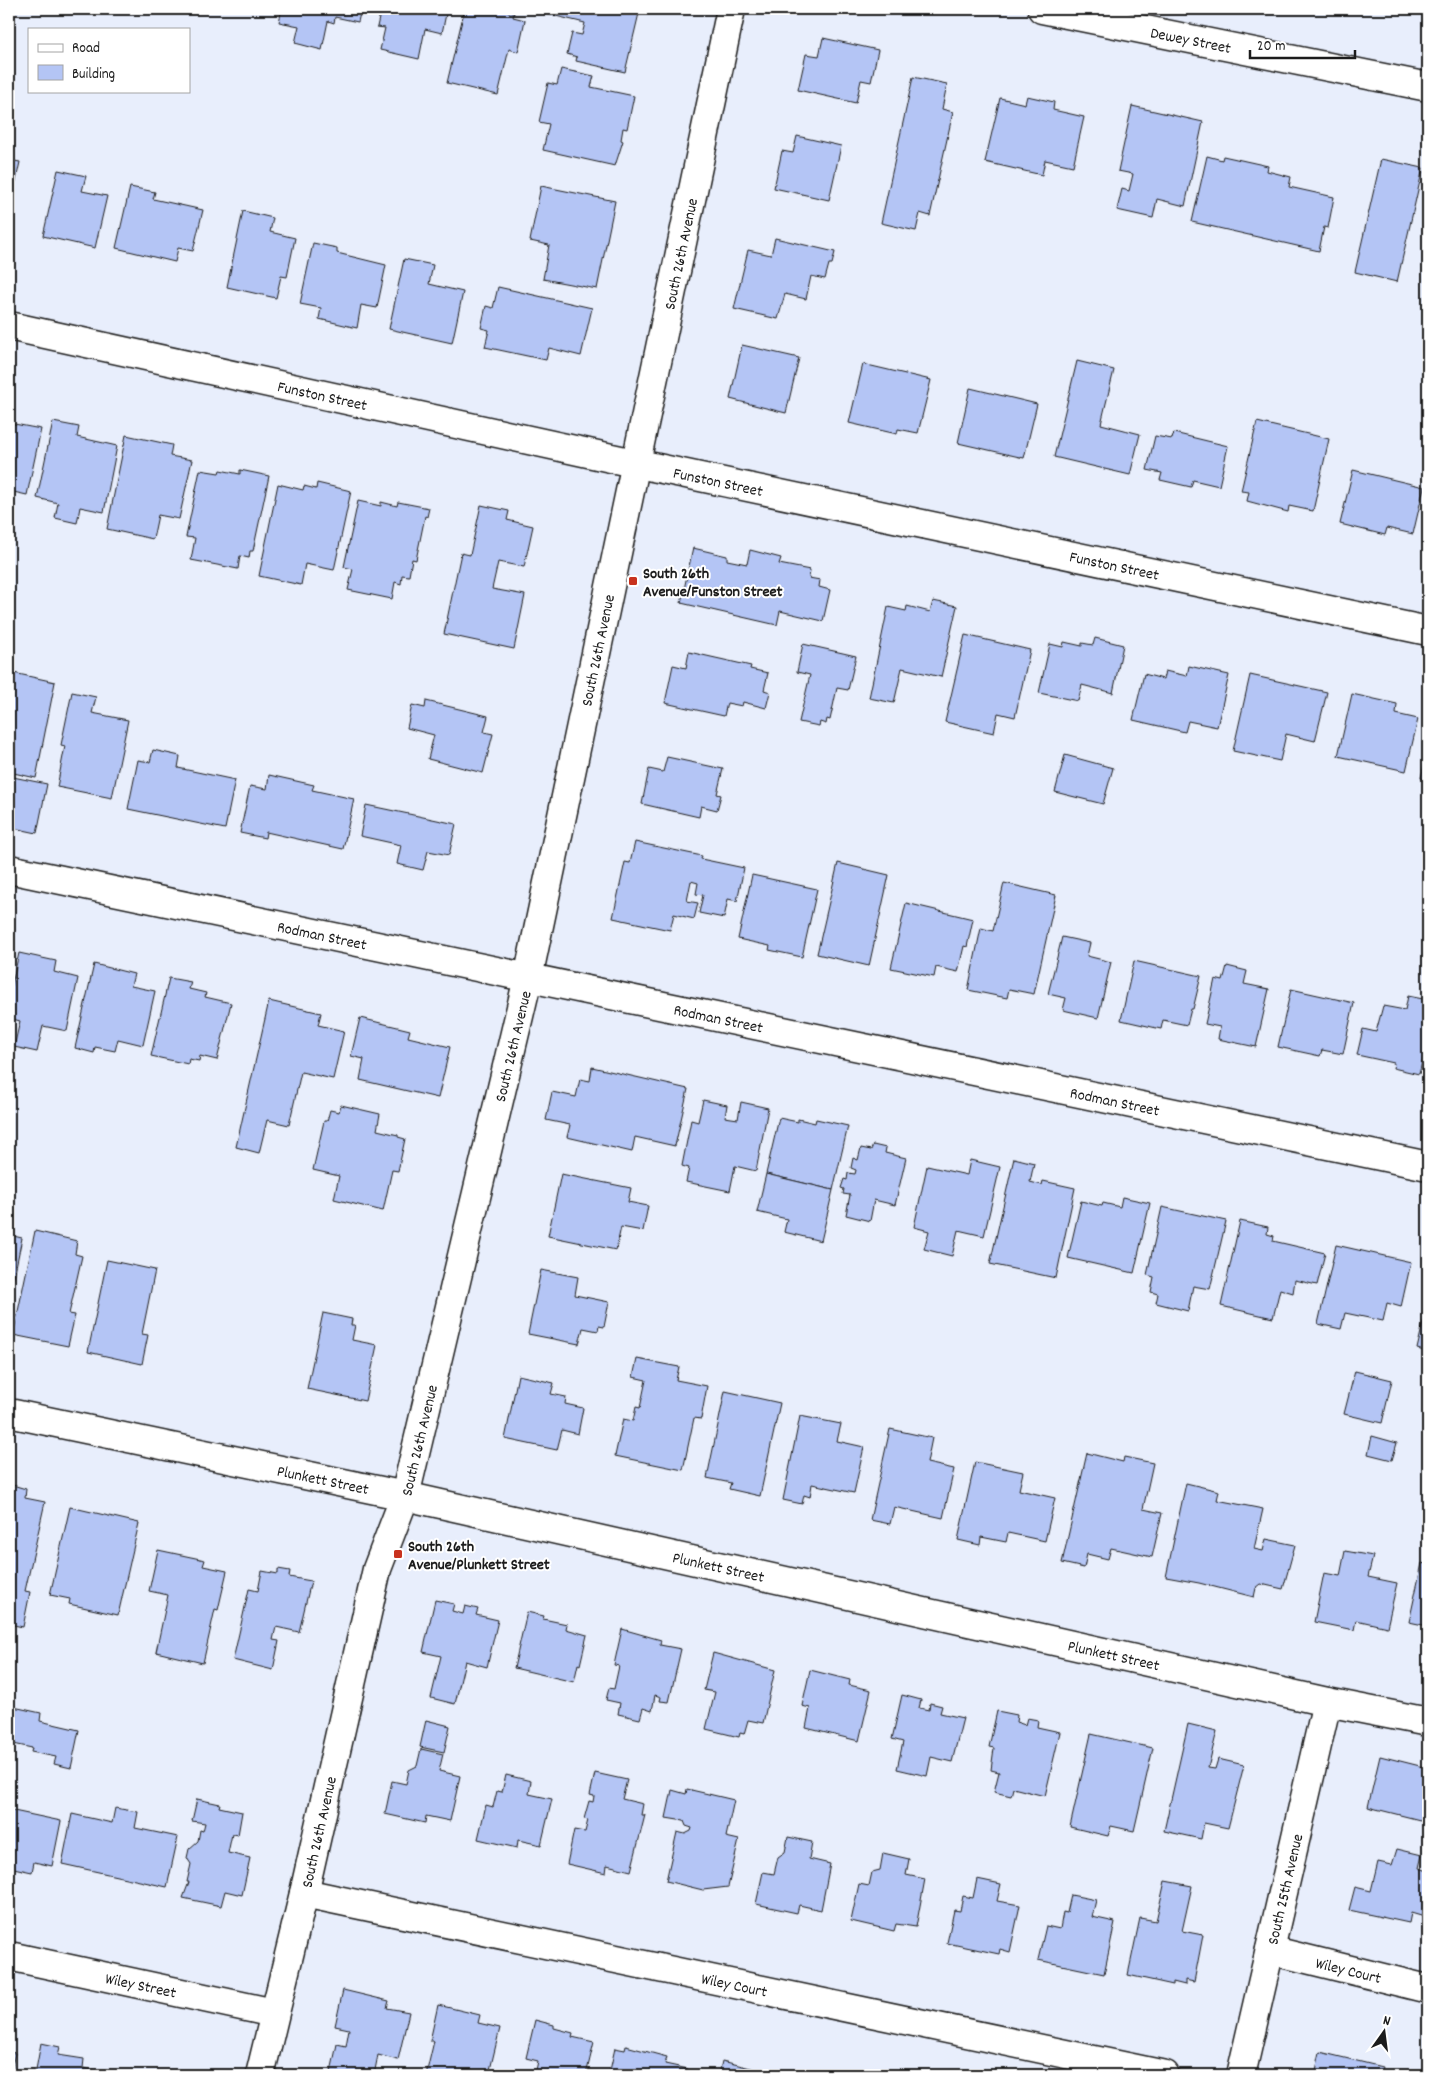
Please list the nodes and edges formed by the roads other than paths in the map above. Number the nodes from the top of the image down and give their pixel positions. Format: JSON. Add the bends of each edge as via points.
{"nodes":[{"id":1,"x":731,"y":9,"type":"edge"},
{"id":2,"x":1042,"y":9,"type":"edge"},
{"id":3,"x":1428,"y":87,"type":"edge"},
{"id":4,"x":9,"y":326,"type":"edge"},
{"id":5,"x":634,"y":463,"type":"junction"},
{"id":6,"x":1428,"y":631,"type":"edge"},
{"id":7,"x":9,"y":869,"type":"edge"},
{"id":8,"x":528,"y":978,"type":"junction"},
{"id":9,"x":1428,"y":1166,"type":"edge"},
{"id":10,"x":9,"y":1413,"type":"edge"},
{"id":11,"x":404,"y":1496,"type":"junction"},
{"id":12,"x":1327,"y":1702,"type":"junction"},
{"id":13,"x":1428,"y":1722,"type":"edge"},
{"id":14,"x":304,"y":1893,"type":"junction"},
{"id":15,"x":1270,"y":1950,"type":"junction"},
{"id":16,"x":9,"y":1956,"type":"edge"},
{"id":17,"x":1428,"y":1989,"type":"edge"},
{"id":18,"x":274,"y":2013,"type":"junction"},
{"id":19,"x":260,"y":2075,"type":"edge"},
{"id":20,"x":1166,"y":2075,"type":"edge"},
{"id":21,"x":1241,"y":2075,"type":"edge"}],
"edges":[{"from":1,"to":5,"type":"street","name":"South 26th Avenue"},
{"from":2,"to":3,"type":"street","name":"Dewey Street"},
{"from":4,"to":5,"type":"street","name":"Funston Street"},
{"from":5,"to":6,"type":"street","name":"Funston Street"},
{"from":5,"to":8,"type":"street","name":"South 26th Avenue"},
{"from":7,"to":8,"type":"street","name":"Rodman Street"},
{"from":8,"to":9,"type":"street","name":"Rodman Street"},
{"from":8,"to":11,"type":"street","name":"South 26th Avenue"},
{"from":10,"to":11,"type":"street","name":"Plunkett Street"},
{"from":11,"to":12,"type":"street","name":"Plunkett Street"},
{"from":11,"to":14,"type":"street","name":"South 26th Avenue","via":[[377,1569]]},
{"from":12,"to":13,"type":"street","name":"Plunkett Street"},
{"from":12,"to":15,"type":"street","name":"South 25th Avenue"},
{"from":14,"to":18,"type":"street","name":"South 26th Avenue"},
{"from":14,"to":20,"type":"street","name":"Wiley Court"},
{"from":15,"to":17,"type":"street","name":"Wiley Court"},
{"from":15,"to":21,"type":"street","name":"South 25th Avenue"},
{"from":16,"to":18,"type":"street","name":"Wiley Street"},
{"from":18,"to":19,"type":"street","name":"South 26th Avenue"}]}
